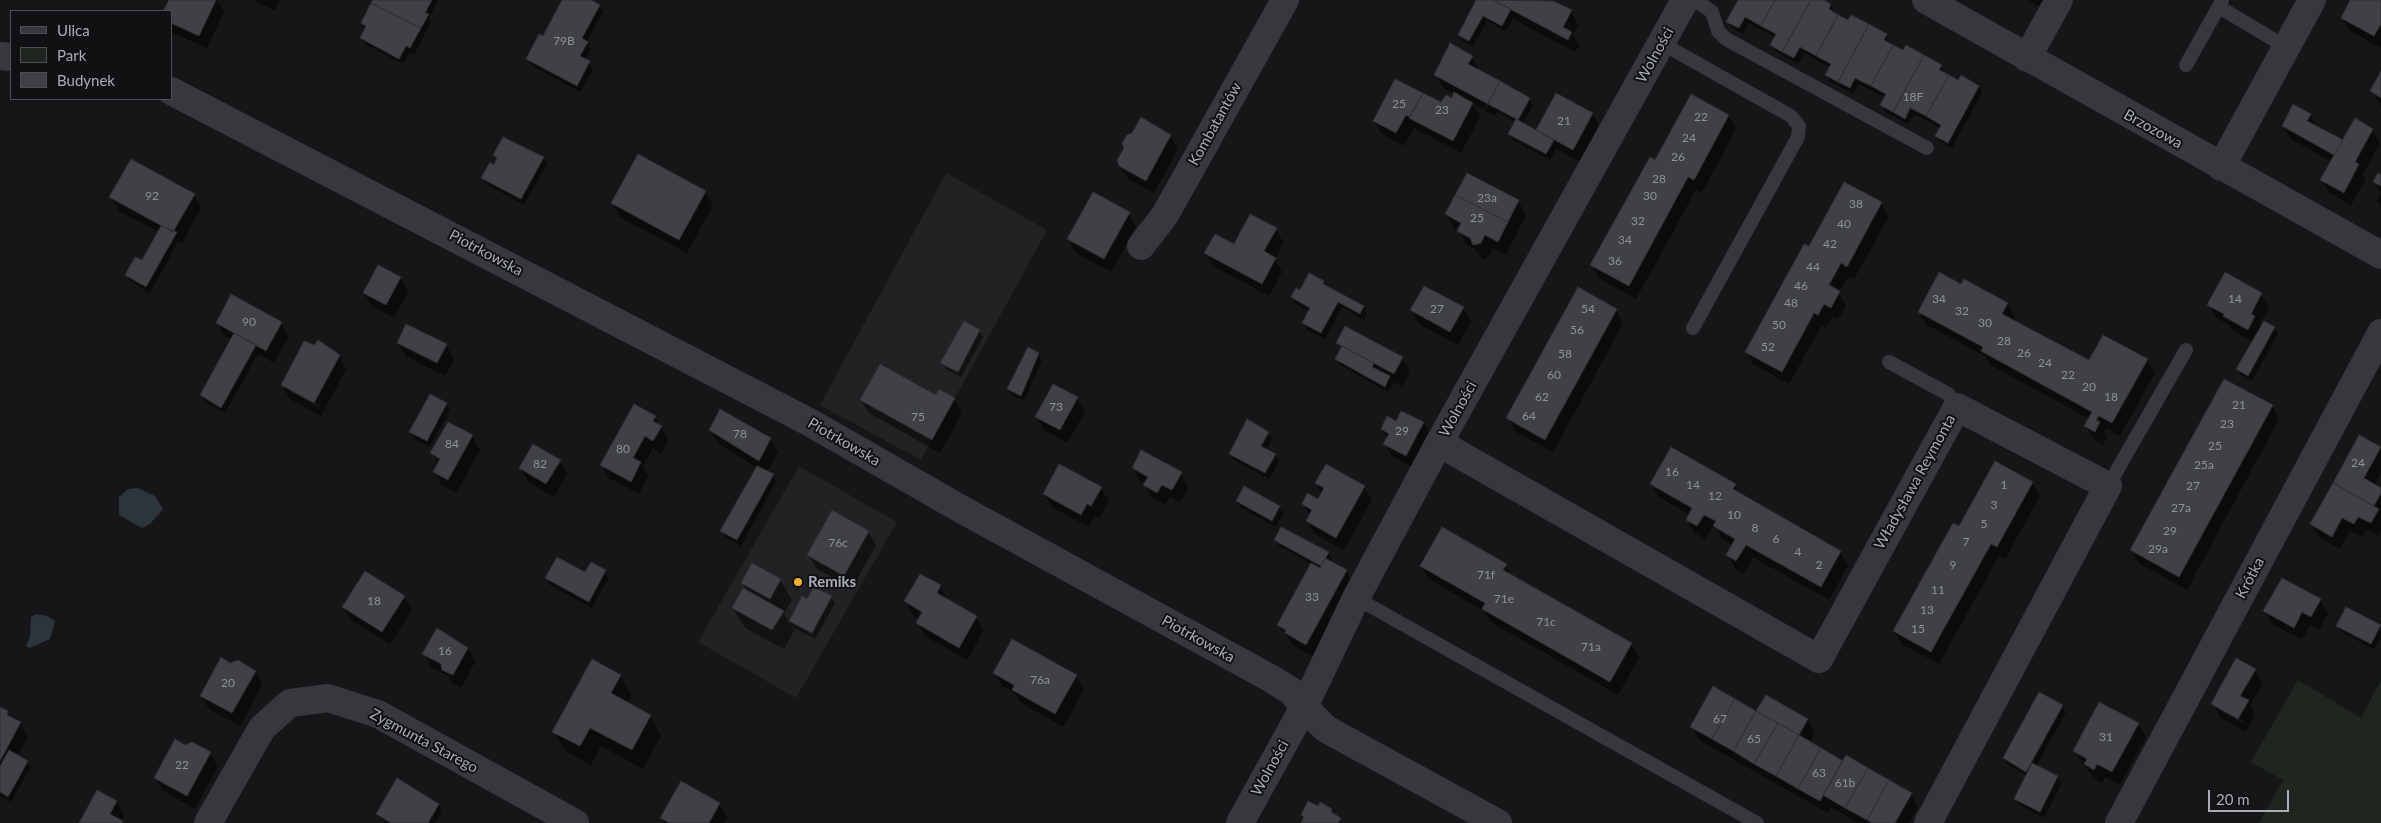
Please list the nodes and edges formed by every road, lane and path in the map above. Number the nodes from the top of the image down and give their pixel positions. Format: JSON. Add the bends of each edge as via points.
{"nodes":[{"id":1,"x":1285,"y":0,"type":"edge"},
{"id":2,"x":1685,"y":0,"type":"edge"},
{"id":3,"x":1695,"y":0,"type":"edge"},
{"id":4,"x":1926,"y":0,"type":"edge"},
{"id":5,"x":2059,"y":0,"type":"edge"},
{"id":6,"x":2312,"y":0,"type":"edge"},
{"id":7,"x":2221,"y":4,"type":"edge"},
{"id":8,"x":1661,"y":43,"type":"junction"},
{"id":9,"x":2286,"y":47,"type":"junction"},
{"id":10,"x":2027,"y":58,"type":"junction"},
{"id":11,"x":2186,"y":65,"type":"dead end"},
{"id":12,"x":172,"y":92,"type":"edge"},
{"id":13,"x":1927,"y":148,"type":"dead end"},
{"id":14,"x":2220,"y":167,"type":"junction"},
{"id":15,"x":1141,"y":246,"type":"dead end"},
{"id":16,"x":2381,"y":255,"type":"edge"},
{"id":17,"x":1693,"y":328,"type":"dead end"},
{"id":18,"x":2381,"y":332,"type":"edge"},
{"id":19,"x":2186,"y":350,"type":"dead end"},
{"id":20,"x":1889,"y":362,"type":"dead end"},
{"id":21,"x":1957,"y":407,"type":"junction"},
{"id":22,"x":1439,"y":443,"type":"junction"},
{"id":23,"x":2108,"y":486,"type":"junction"},
{"id":24,"x":1356,"y":598,"type":"junction"},
{"id":25,"x":1304,"y":707,"type":"junction"},
{"id":26,"x":208,"y":823,"type":"edge"},
{"id":27,"x":575,"y":823,"type":"edge"},
{"id":28,"x":1240,"y":823,"type":"edge"},
{"id":29,"x":1498,"y":823,"type":"edge"},
{"id":30,"x":1757,"y":823,"type":"edge"},
{"id":31,"x":1928,"y":823,"type":"edge"},
{"id":32,"x":2119,"y":823,"type":"edge"}],
"edges":[{"from":1,"to":15,"type":"street","name":"Kombatantów","via":[[1165,215]]},
{"from":2,"to":8,"type":"street","name":"Wolności"},
{"from":3,"to":13,"type":"lane","via":[[1712,12],[1718,31],[1726,39]]},
{"from":4,"to":10,"type":"street","name":"Brzozowa"},
{"from":5,"to":10,"type":"street"},
{"from":6,"to":9,"type":"street"},
{"from":7,"to":9,"type":"lane"},
{"from":7,"to":11,"type":"lane"},
{"from":8,"to":17,"type":"lane","via":[[1791,116],[1799,126],[1798,137]]},
{"from":8,"to":22,"type":"street","name":"Wolności"},
{"from":9,"to":14,"type":"street"},
{"from":10,"to":14,"type":"street","name":"Brzozowa"},
{"from":12,"to":25,"type":"street","name":"Piotrkowska","via":[[801,417],[969,514],[1270,678],[1292,691]]},
{"from":14,"to":16,"type":"street","name":"Brzozowa"},
{"from":18,"to":32,"type":"street","name":"Krótka"},
{"from":19,"to":23,"type":"lane"},
{"from":20,"to":21,"type":"lane","via":[[1948,394]]},
{"from":21,"to":22,"type":"street","name":"Władysława Reymonta","via":[[1819,659]]},
{"from":21,"to":23,"type":"street","name":"Władysława Reymonta"},
{"from":22,"to":24,"type":"street","name":"Wolności"},
{"from":23,"to":31,"type":"street"},
{"from":24,"to":25,"type":"street","name":"Wolności"},
{"from":24,"to":30,"type":"lane"},
{"from":25,"to":28,"type":"street","name":"Wolności"},
{"from":25,"to":29,"type":"street","name":"Piotrkowska","via":[[1326,729]]},
{"from":26,"to":27,"type":"street","name":"Zygmunta Starego","via":[[262,728],[290,703],[328,698],[378,714]]}]}
